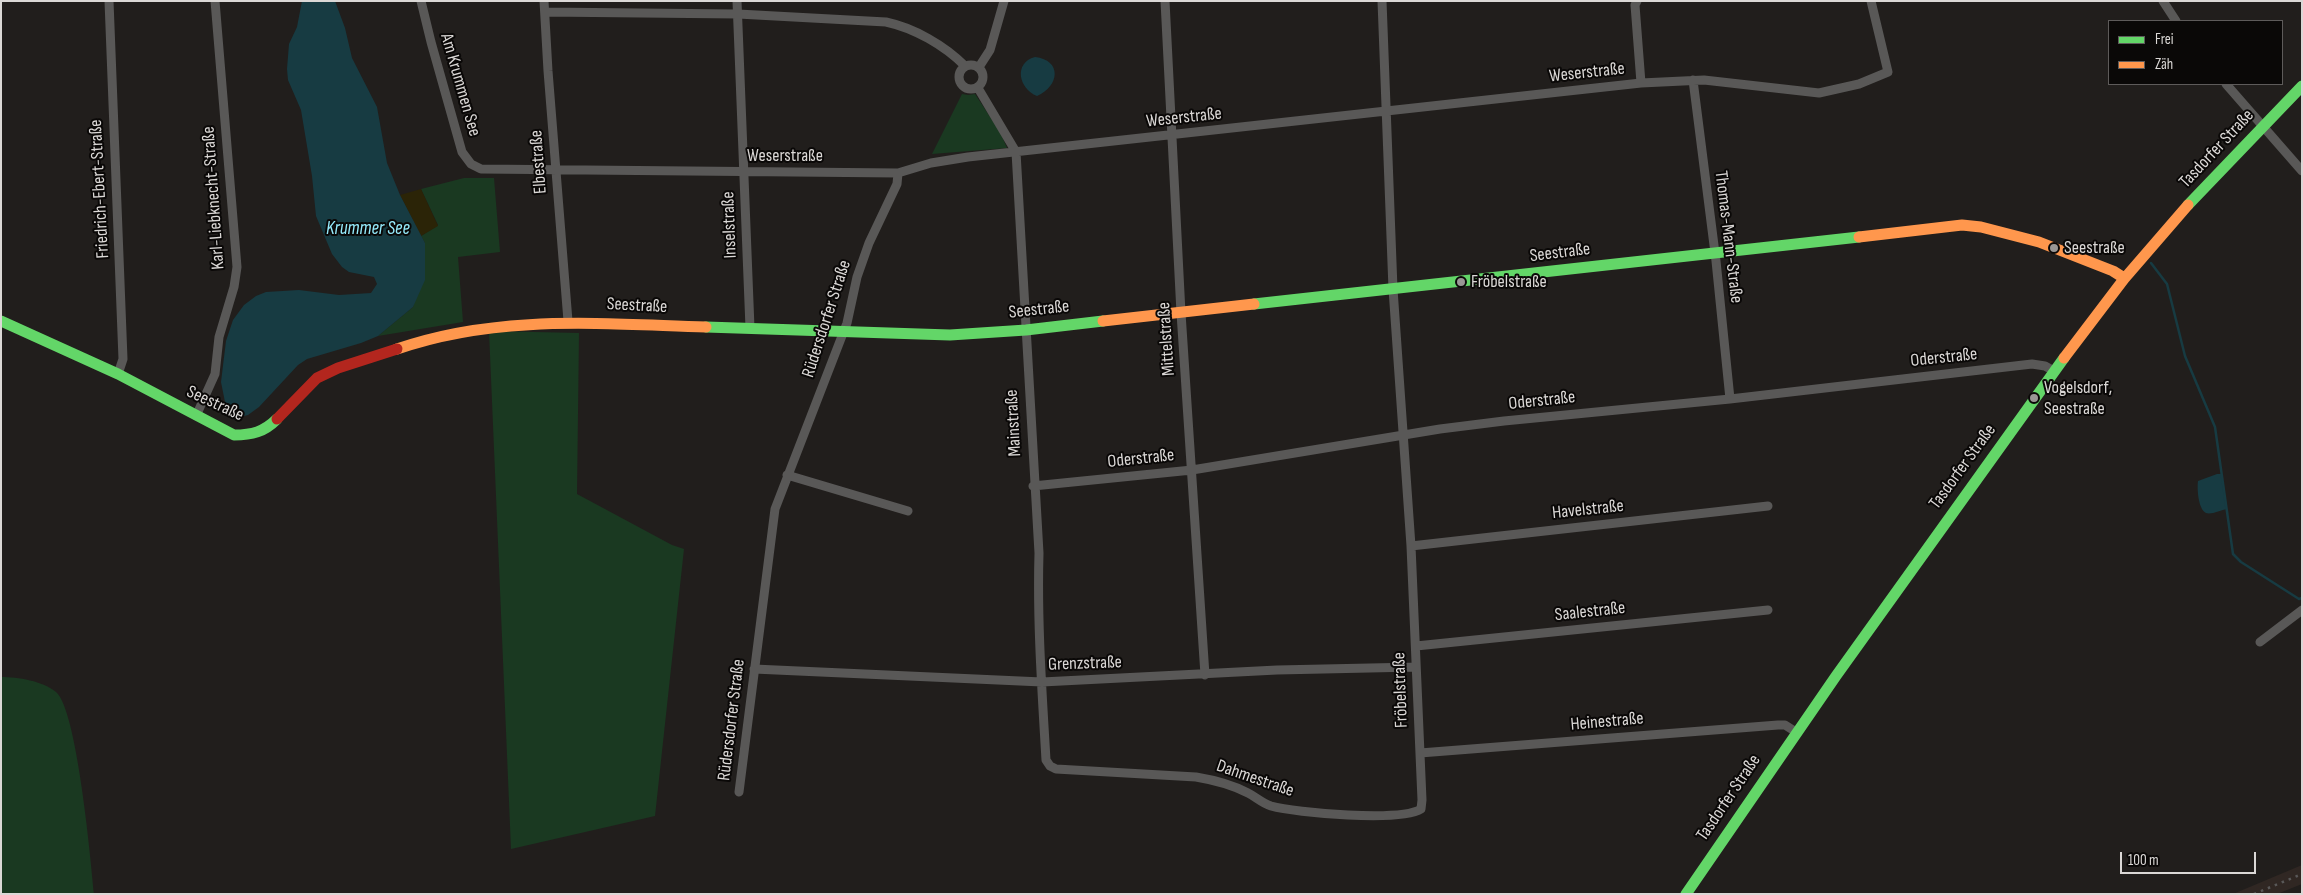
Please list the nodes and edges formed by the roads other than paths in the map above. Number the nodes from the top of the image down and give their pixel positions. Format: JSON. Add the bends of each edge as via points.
{"nodes":[{"id":1,"x":109,"y":1,"type":"edge"},
{"id":2,"x":215,"y":1,"type":"edge"},
{"id":3,"x":421,"y":1,"type":"edge"},
{"id":4,"x":544,"y":1,"type":"edge"},
{"id":5,"x":738,"y":1,"type":"edge"},
{"id":6,"x":1004,"y":1,"type":"edge"},
{"id":7,"x":1165,"y":1,"type":"edge"},
{"id":8,"x":1382,"y":1,"type":"edge"},
{"id":9,"x":1637,"y":1,"type":"edge"},
{"id":10,"x":1871,"y":1,"type":"edge"},
{"id":11,"x":2164,"y":1,"type":"edge"},
{"id":12,"x":545,"y":12,"type":"junction"},
{"id":13,"x":738,"y":14,"type":"junction"},
{"id":14,"x":2175,"y":20,"type":"edge"},
{"id":15,"x":964,"y":66,"type":"junction"},
{"id":16,"x":979,"y":67,"type":"junction"},
{"id":17,"x":1693,"y":80,"type":"junction"},
{"id":18,"x":1641,"y":83,"type":"junction"},
{"id":19,"x":2227,"y":85,"type":"edge"},
{"id":20,"x":2302,"y":86,"type":"edge"},
{"id":21,"x":978,"y":88,"type":"junction"},
{"id":22,"x":1388,"y":112,"type":"junction"},
{"id":23,"x":2263,"y":125,"type":"junction"},
{"id":24,"x":1173,"y":136,"type":"junction"},
{"id":25,"x":1016,"y":152,"type":"junction"},
{"id":26,"x":481,"y":169,"type":"joint"},
{"id":27,"x":556,"y":169,"type":"junction"},
{"id":28,"x":745,"y":172,"type":"junction"},
{"id":29,"x":2302,"y":172,"type":"edge"},
{"id":30,"x":898,"y":173,"type":"junction"},
{"id":31,"x":1714,"y":252,"type":"junction"},
{"id":32,"x":2124,"y":278,"type":"junction"},
{"id":33,"x":1394,"y":289,"type":"junction"},
{"id":34,"x":1181,"y":313,"type":"junction"},
{"id":35,"x":1,"y":321,"type":"edge"},
{"id":36,"x":568,"y":321,"type":"junction"},
{"id":37,"x":750,"y":328,"type":"junction"},
{"id":38,"x":1026,"y":330,"type":"junction"},
{"id":39,"x":844,"y":331,"type":"junction"},
{"id":40,"x":2054,"y":371,"type":"junction"},
{"id":41,"x":118,"y":374,"type":"junction"},
{"id":42,"x":1730,"y":398,"type":"junction"},
{"id":43,"x":196,"y":416,"type":"junction"},
{"id":44,"x":1404,"y":436,"type":"junction"},
{"id":45,"x":1192,"y":470,"type":"junction"},
{"id":46,"x":787,"y":475,"type":"junction"},
{"id":47,"x":1033,"y":486,"type":"junction"},
{"id":48,"x":1768,"y":506,"type":"dead end"},
{"id":49,"x":908,"y":511,"type":"dead end"},
{"id":50,"x":1411,"y":546,"type":"junction"},
{"id":51,"x":1768,"y":610,"type":"dead end"},
{"id":52,"x":2302,"y":610,"type":"edge"},
{"id":53,"x":2260,"y":642,"type":"dead end"},
{"id":54,"x":1416,"y":646,"type":"junction"},
{"id":55,"x":1416,"y":667,"type":"junction"},
{"id":56,"x":754,"y":670,"type":"junction"},
{"id":57,"x":1205,"y":675,"type":"junction"},
{"id":58,"x":1042,"y":682,"type":"junction"},
{"id":59,"x":1796,"y":732,"type":"junction"},
{"id":60,"x":1420,"y":753,"type":"junction"},
{"id":61,"x":1050,"y":766,"type":"joint"},
{"id":62,"x":739,"y":792,"type":"dead end"},
{"id":63,"x":1420,"y":809,"type":"joint"},
{"id":64,"x":1686,"y":894,"type":"edge"}],
"edges":[{"from":1,"to":41,"type":"street","name":"Friedrich-Ebert-Straße","via":[[123,359]]},
{"from":2,"to":43,"type":"street","name":"Karl-Liebknecht-Straße","via":[[237,267],[219,337],[215,374]]},
{"from":3,"to":26,"type":"street","name":"Am Krummen See","via":[[462,152],[471,164]]},
{"from":4,"to":12,"type":"street","name":"Elbestraße"},
{"from":5,"to":13,"type":"street","name":"Inselstraße"},
{"from":6,"to":16,"type":"street","via":[[990,50]]},
{"from":7,"to":24,"type":"street","name":"Mittelstraße"},
{"from":8,"to":22,"type":"street","name":"Fröbelstraße"},
{"from":9,"to":18,"type":"street"},
{"from":10,"to":17,"type":"street","name":"Weserstraße","via":[[1888,72],[1858,84],[1820,93]]},
{"from":11,"to":14,"type":"street"},
{"from":12,"to":13,"type":"street"},
{"from":12,"to":27,"type":"street","name":"Elbestraße"},
{"from":13,"to":15,"type":"street","via":[[900,25],[923,35]]},
{"from":13,"to":28,"type":"street","name":"Inselstraße"},
{"from":15,"to":16,"type":"street","via":[[972,64]]},
{"from":15,"to":21,"type":"street","via":[[960,72],[960,83],[966,88]]},
{"from":16,"to":21,"type":"street","via":[[984,78]]},
{"from":17,"to":18,"type":"street","name":"Weserstraße"},
{"from":17,"to":31,"type":"street","name":"Thomas-Mann-Straße"},
{"from":18,"to":22,"type":"street","name":"Weserstraße"},
{"from":19,"to":23,"type":"street"},
{"from":20,"to":23,"type":"street","name":"Tasdorfer Straße"},
{"from":21,"to":25,"type":"street","name":"Mainstraße"},
{"from":22,"to":24,"type":"street","name":"Weserstraße"},
{"from":22,"to":33,"type":"street","name":"Fröbelstraße"},
{"from":23,"to":29,"type":"street"},
{"from":23,"to":32,"type":"street","name":"Tasdorfer Straße"},
{"from":24,"to":25,"type":"street","name":"Weserstraße"},
{"from":24,"to":34,"type":"street","name":"Mittelstraße"},
{"from":25,"to":30,"type":"street","name":"Weserstraße","via":[[931,163]]},
{"from":25,"to":38,"type":"street","name":"Mainstraße"},
{"from":26,"to":27,"type":"street","name":"Weserstraße"},
{"from":27,"to":28,"type":"street","name":"Weserstraße"},
{"from":27,"to":36,"type":"street","name":"Elbestraße"},
{"from":28,"to":30,"type":"street","name":"Weserstraße"},
{"from":28,"to":37,"type":"street","name":"Inselstraße"},
{"from":30,"to":39,"type":"street","name":"Rüdersdorfer Straße","via":[[898,184],[869,243],[857,277]]},
{"from":31,"to":32,"type":"street","name":"Seestraße","via":[[1962,225],[1992,228],[2016,235],[2113,270]]},
{"from":31,"to":33,"type":"street","name":"Seestraße"},
{"from":31,"to":42,"type":"street","name":"Thomas-Mann-Straße"},
{"from":32,"to":40,"type":"street","name":"Tasdorfer Straße"},
{"from":33,"to":34,"type":"street","name":"Seestraße"},
{"from":33,"to":44,"type":"street","name":"Fröbelstraße"},
{"from":34,"to":38,"type":"street","name":"Seestraße"},
{"from":34,"to":45,"type":"street","name":"Mittelstraße"},
{"from":35,"to":41,"type":"street","name":"Seestraße"},
{"from":36,"to":37,"type":"street","name":"Seestraße"},
{"from":36,"to":43,"type":"street","name":"Seestraße","via":[[521,323],[430,338],[329,371],[309,384],[276,422],[257,434],[234,435]]},
{"from":37,"to":39,"type":"street","name":"Seestraße"},
{"from":38,"to":39,"type":"street","name":"Seestraße","via":[[950,335]]},
{"from":38,"to":47,"type":"street","name":"Mainstraße"},
{"from":39,"to":46,"type":"street","name":"Rüdersdorfer Straße"},
{"from":40,"to":42,"type":"street","name":"Oderstraße","via":[[2032,364]]},
{"from":40,"to":59,"type":"street","name":"Tasdorfer Straße"},
{"from":41,"to":43,"type":"street","name":"Seestraße"},
{"from":42,"to":44,"type":"street","name":"Oderstraße","via":[[1504,421]]},
{"from":44,"to":45,"type":"street","name":"Oderstraße"},
{"from":44,"to":50,"type":"street","name":"Fröbelstraße"},
{"from":45,"to":47,"type":"street","name":"Oderstraße"},
{"from":45,"to":57,"type":"street","name":"Mittelstraße"},
{"from":46,"to":49,"type":"street"},
{"from":46,"to":56,"type":"street","name":"Rüdersdorfer Straße","via":[[775,509]]},
{"from":47,"to":58,"type":"street","name":"Mainstraße","via":[[1039,553]]},
{"from":48,"to":50,"type":"street","name":"Havelstraße"},
{"from":50,"to":54,"type":"street","name":"Fröbelstraße"},
{"from":51,"to":54,"type":"street","name":"Saalestraße"},
{"from":52,"to":53,"type":"street"},
{"from":54,"to":55,"type":"street","name":"Fröbelstraße"},
{"from":55,"to":57,"type":"street","name":"Grenzstraße"},
{"from":55,"to":60,"type":"street","name":"Fröbelstraße"},
{"from":56,"to":58,"type":"street","name":"Grenzstraße"},
{"from":56,"to":62,"type":"street","name":"Rüdersdorfer Straße"},
{"from":57,"to":58,"type":"street","name":"Grenzstraße"},
{"from":58,"to":61,"type":"street","name":"Mainstraße","via":[[1046,760]]},
{"from":59,"to":60,"type":"street","name":"Heinestraße","via":[[1785,725],[1778,725]]},
{"from":59,"to":64,"type":"street","name":"Tasdorfer Straße"},
{"from":60,"to":63,"type":"street","name":"Fröbelstraße"},
{"from":61,"to":63,"type":"street","name":"Dahmestraße","via":[[1217,780],[1263,803],[1314,813],[1410,814]]}]}
